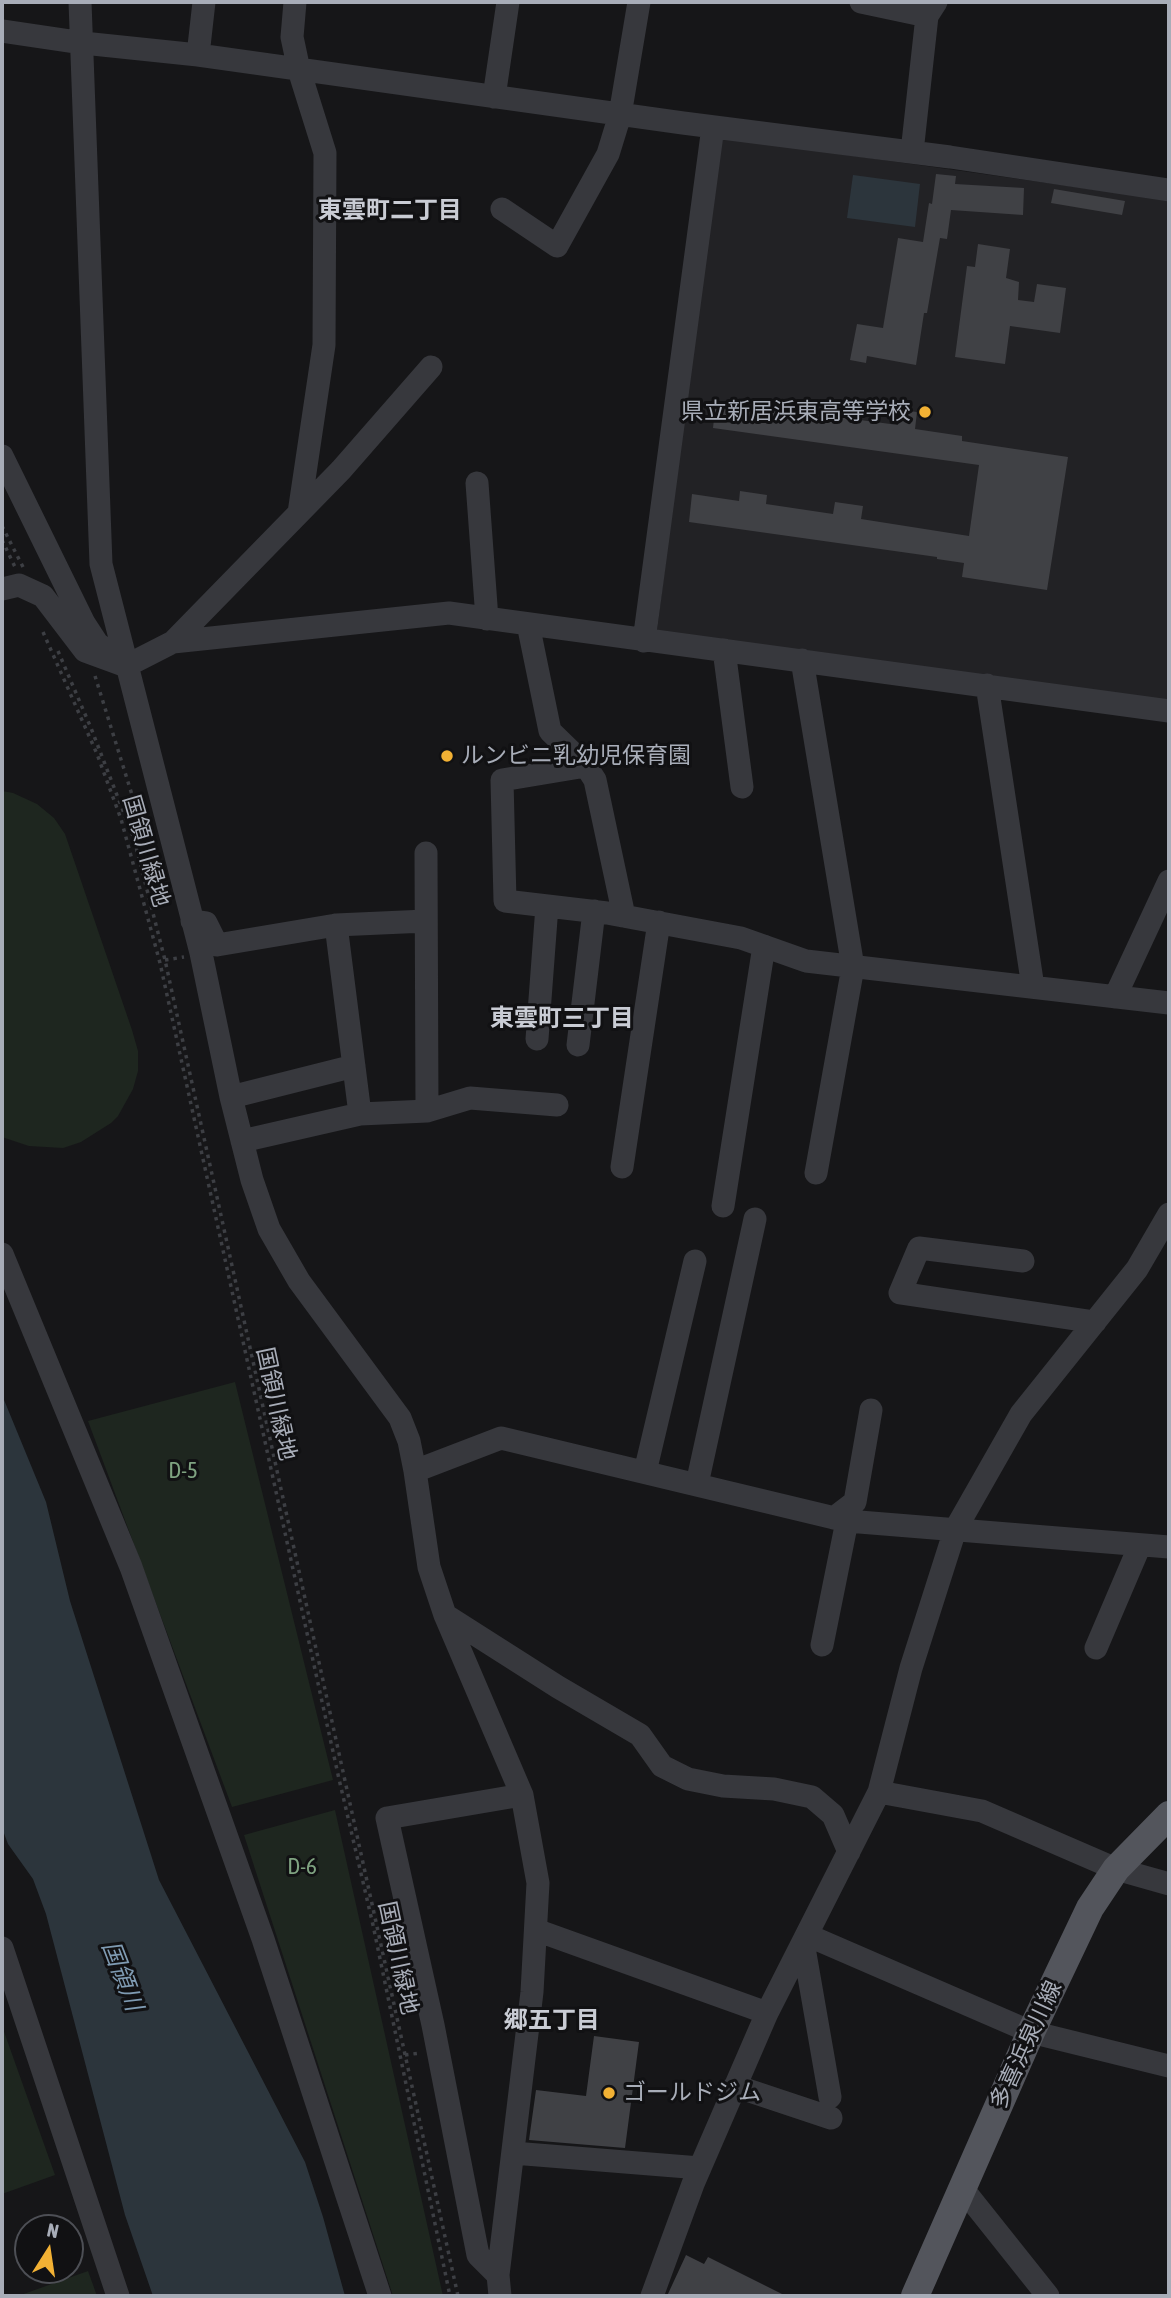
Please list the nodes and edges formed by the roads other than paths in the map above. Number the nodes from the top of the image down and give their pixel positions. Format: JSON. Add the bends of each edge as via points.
{"nodes":[{"id":1,"x":80,"y":2,"type":"edge"},
{"id":2,"x":204,"y":2,"type":"edge"},
{"id":3,"x":295,"y":2,"type":"edge"},
{"id":4,"x":508,"y":2,"type":"edge"},
{"id":5,"x":639,"y":2,"type":"edge"},
{"id":6,"x":862,"y":2,"type":"edge"},
{"id":7,"x":931,"y":9,"type":"edge"},
{"id":8,"x":2,"y":31,"type":"edge"},
{"id":9,"x":83,"y":43,"type":"junction"},
{"id":10,"x":198,"y":55,"type":"junction"},
{"id":11,"x":299,"y":70,"type":"junction"},
{"id":12,"x":494,"y":97,"type":"junction"},
{"id":13,"x":620,"y":115,"type":"junction"},
{"id":14,"x":713,"y":127,"type":"junction"},
{"id":15,"x":912,"y":152,"type":"junction"},
{"id":16,"x":1169,"y":190,"type":"edge"},
{"id":17,"x":502,"y":209,"type":"dead end"},
{"id":18,"x":431,"y":367,"type":"dead end"},
{"id":19,"x":2,"y":456,"type":"edge"},
{"id":20,"x":477,"y":483,"type":"dead end"},
{"id":21,"x":299,"y":513,"type":"junction"},
{"id":22,"x":18,"y":588,"type":"edge"},
{"id":23,"x":486,"y":619,"type":"junction"},
{"id":24,"x":528,"y":624,"type":"junction"},
{"id":25,"x":643,"y":641,"type":"junction"},
{"id":26,"x":173,"y":642,"type":"junction"},
{"id":27,"x":724,"y":650,"type":"junction"},
{"id":28,"x":802,"y":660,"type":"junction"},
{"id":29,"x":126,"y":666,"type":"junction"},
{"id":30,"x":987,"y":685,"type":"junction"},
{"id":31,"x":1169,"y":710,"type":"edge"},
{"id":32,"x":586,"y":766,"type":"junction"},
{"id":33,"x":741,"y":787,"type":"dead end"},
{"id":34,"x":426,"y":853,"type":"dead end"},
{"id":35,"x":1169,"y":881,"type":"edge"},
{"id":36,"x":547,"y":906,"type":"junction"},
{"id":37,"x":594,"y":911,"type":"junction"},
{"id":38,"x":624,"y":916,"type":"junction"},
{"id":39,"x":192,"y":921,"type":"junction"},
{"id":40,"x":426,"y":921,"type":"junction"},
{"id":41,"x":659,"y":922,"type":"junction"},
{"id":42,"x":336,"y":925,"type":"junction"},
{"id":43,"x":764,"y":946,"type":"junction"},
{"id":44,"x":853,"y":967,"type":"junction"},
{"id":45,"x":1033,"y":987,"type":"junction"},
{"id":46,"x":1115,"y":997,"type":"junction"},
{"id":47,"x":1169,"y":1003,"type":"edge"},
{"id":48,"x":537,"y":1039,"type":"dead end"},
{"id":49,"x":578,"y":1045,"type":"dead end"},
{"id":50,"x":354,"y":1066,"type":"junction"},
{"id":51,"x":231,"y":1097,"type":"junction"},
{"id":52,"x":557,"y":1105,"type":"dead end"},
{"id":53,"x":427,"y":1111,"type":"junction"},
{"id":54,"x":360,"y":1114,"type":"junction"},
{"id":55,"x":242,"y":1141,"type":"junction"},
{"id":56,"x":622,"y":1167,"type":"dead end"},
{"id":57,"x":816,"y":1173,"type":"dead end"},
{"id":58,"x":723,"y":1206,"type":"dead end"},
{"id":59,"x":1169,"y":1214,"type":"edge"},
{"id":60,"x":755,"y":1219,"type":"dead end"},
{"id":61,"x":2,"y":1254,"type":"edge"},
{"id":62,"x":695,"y":1261,"type":"dead end"},
{"id":63,"x":1023,"y":1261,"type":"dead end"},
{"id":64,"x":1095,"y":1322,"type":"junction"},
{"id":65,"x":871,"y":1410,"type":"dead end"},
{"id":66,"x":415,"y":1471,"type":"junction"},
{"id":67,"x":645,"y":1472,"type":"junction"},
{"id":68,"x":697,"y":1484,"type":"junction"},
{"id":69,"x":841,"y":1519,"type":"junction"},
{"id":70,"x":955,"y":1530,"type":"junction"},
{"id":71,"x":1140,"y":1545,"type":"junction"},
{"id":72,"x":1169,"y":1547,"type":"edge"},
{"id":73,"x":445,"y":1615,"type":"junction"},
{"id":74,"x":822,"y":1646,"type":"dead end"},
{"id":75,"x":1096,"y":1648,"type":"dead end"},
{"id":76,"x":879,"y":1792,"type":"junction"},
{"id":77,"x":522,"y":1795,"type":"junction"},
{"id":78,"x":1169,"y":1815,"type":"edge"},
{"id":79,"x":849,"y":1852,"type":"junction"},
{"id":80,"x":1116,"y":1869,"type":"junction"},
{"id":81,"x":1169,"y":1884,"type":"edge"},
{"id":82,"x":536,"y":1930,"type":"junction"},
{"id":83,"x":805,"y":1938,"type":"junction"},
{"id":84,"x":2,"y":1948,"type":"edge"},
{"id":85,"x":767,"y":2013,"type":"junction"},
{"id":86,"x":1031,"y":2032,"type":"junction"},
{"id":87,"x":1169,"y":2066,"type":"edge"},
{"id":88,"x":736,"y":2087,"type":"junction"},
{"id":89,"x":513,"y":2153,"type":"junction"},
{"id":90,"x":700,"y":2168,"type":"junction"},
{"id":91,"x":962,"y":2188,"type":"junction"},
{"id":92,"x":499,"y":2286,"type":"edge"},
{"id":93,"x":118,"y":2296,"type":"edge"},
{"id":94,"x":380,"y":2296,"type":"edge"},
{"id":95,"x":652,"y":2296,"type":"edge"},
{"id":96,"x":915,"y":2296,"type":"edge"},
{"id":97,"x":1048,"y":2296,"type":"edge"}],
"edges":[{"from":1,"to":9,"type":"street"},
{"from":2,"to":10,"type":"street"},
{"from":3,"to":11,"type":"street","via":[[292,37]]},
{"from":4,"to":12,"type":"street"},
{"from":5,"to":13,"type":"street"},
{"from":6,"to":7,"type":"street"},
{"from":7,"to":15,"type":"street"},
{"from":8,"to":9,"type":"street"},
{"from":9,"to":10,"type":"street"},
{"from":9,"to":29,"type":"street","via":[[101,564]]},
{"from":10,"to":11,"type":"street"},
{"from":11,"to":12,"type":"street"},
{"from":11,"to":21,"type":"street","via":[[325,153],[324,345]]},
{"from":12,"to":13,"type":"street"},
{"from":13,"to":14,"type":"street"},
{"from":13,"to":17,"type":"street","via":[[608,154],[557,246]]},
{"from":14,"to":15,"type":"street"},
{"from":14,"to":25,"type":"street"},
{"from":15,"to":16,"type":"street"},
{"from":18,"to":21,"type":"street"},
{"from":19,"to":29,"type":"street","via":[[84,623],[97,643]]},
{"from":20,"to":23,"type":"street"},
{"from":21,"to":26,"type":"street"},
{"from":22,"to":29,"type":"street","via":[[43,596],[85,651]]},
{"from":23,"to":24,"type":"street"},
{"from":23,"to":26,"type":"street","via":[[449,613]]},
{"from":24,"to":25,"type":"street"},
{"from":24,"to":32,"type":"street","via":[[550,731]]},
{"from":25,"to":27,"type":"street"},
{"from":26,"to":29,"type":"street"},
{"from":27,"to":28,"type":"street"},
{"from":27,"to":33,"type":"street"},
{"from":28,"to":30,"type":"street"},
{"from":28,"to":44,"type":"street"},
{"from":29,"to":39,"type":"street"},
{"from":30,"to":31,"type":"street"},
{"from":30,"to":45,"type":"street"},
{"from":32,"to":36,"type":"street","via":[[502,780],[505,901]]},
{"from":32,"to":38,"type":"street","via":[[595,780]]},
{"from":34,"to":40,"type":"street"},
{"from":35,"to":46,"type":"street"},
{"from":36,"to":37,"type":"street"},
{"from":36,"to":48,"type":"street"},
{"from":37,"to":38,"type":"street"},
{"from":37,"to":49,"type":"street"},
{"from":38,"to":41,"type":"street"},
{"from":39,"to":42,"type":"street","via":[[206,923],[217,945]]},
{"from":39,"to":51,"type":"street"},
{"from":40,"to":42,"type":"street"},
{"from":40,"to":53,"type":"street"},
{"from":41,"to":43,"type":"street"},
{"from":41,"to":56,"type":"street"},
{"from":42,"to":50,"type":"street"},
{"from":43,"to":44,"type":"street","via":[[806,961]]},
{"from":43,"to":58,"type":"street"},
{"from":44,"to":45,"type":"street"},
{"from":44,"to":57,"type":"street"},
{"from":45,"to":46,"type":"street"},
{"from":46,"to":47,"type":"street"},
{"from":50,"to":51,"type":"street"},
{"from":50,"to":54,"type":"street"},
{"from":51,"to":55,"type":"street"},
{"from":52,"to":53,"type":"street","via":[[470,1098]]},
{"from":53,"to":54,"type":"street"},
{"from":54,"to":55,"type":"street"},
{"from":55,"to":66,"type":"street","via":[[269,1229],[299,1281],[400,1418]]},
{"from":59,"to":64,"type":"street","via":[[1137,1269]]},
{"from":60,"to":68,"type":"street"},
{"from":61,"to":94,"type":"street","via":[[131,1567],[263,1938]]},
{"from":62,"to":67,"type":"street"},
{"from":63,"to":64,"type":"street","via":[[919,1248],[900,1293]]},
{"from":64,"to":70,"type":"street","via":[[1021,1414]]},
{"from":65,"to":69,"type":"street","via":[[855,1502]]},
{"from":66,"to":67,"type":"street","via":[[501,1438]]},
{"from":66,"to":73,"type":"street","via":[[429,1567]]},
{"from":67,"to":68,"type":"street"},
{"from":68,"to":69,"type":"street"},
{"from":69,"to":70,"type":"street"},
{"from":69,"to":74,"type":"street"},
{"from":70,"to":71,"type":"street"},
{"from":70,"to":76,"type":"street","via":[[911,1668]]},
{"from":71,"to":72,"type":"street"},
{"from":71,"to":75,"type":"street"},
{"from":73,"to":77,"type":"street"},
{"from":73,"to":79,"type":"street","via":[[640,1735],[662,1766],[688,1779],[812,1797],[833,1815]]},
{"from":76,"to":79,"type":"street"},
{"from":76,"to":80,"type":"street","via":[[982,1811]]},
{"from":77,"to":82,"type":"street","via":[[538,1883]]},
{"from":77,"to":92,"type":"street","via":[[387,1818],[478,2255]]},
{"from":78,"to":80,"type":"main road","name":"多喜浜泉川線"},
{"from":79,"to":83,"type":"street"},
{"from":80,"to":81,"type":"street"},
{"from":80,"to":86,"type":"main road","name":"多喜浜泉川線","via":[[1090,1908]]},
{"from":82,"to":85,"type":"street"},
{"from":82,"to":89,"type":"street"},
{"from":83,"to":85,"type":"street"},
{"from":83,"to":86,"type":"street"},
{"from":83,"to":88,"type":"street","via":[[831,2107]]},
{"from":84,"to":93,"type":"street"},
{"from":85,"to":88,"type":"street"},
{"from":86,"to":87,"type":"street"},
{"from":86,"to":91,"type":"main road","name":"多喜浜泉川線"},
{"from":88,"to":90,"type":"street"},
{"from":89,"to":90,"type":"street"},
{"from":89,"to":92,"type":"street"},
{"from":90,"to":95,"type":"street"},
{"from":91,"to":96,"type":"main road","name":"多喜浜泉川線"},
{"from":91,"to":97,"type":"street"}]}
